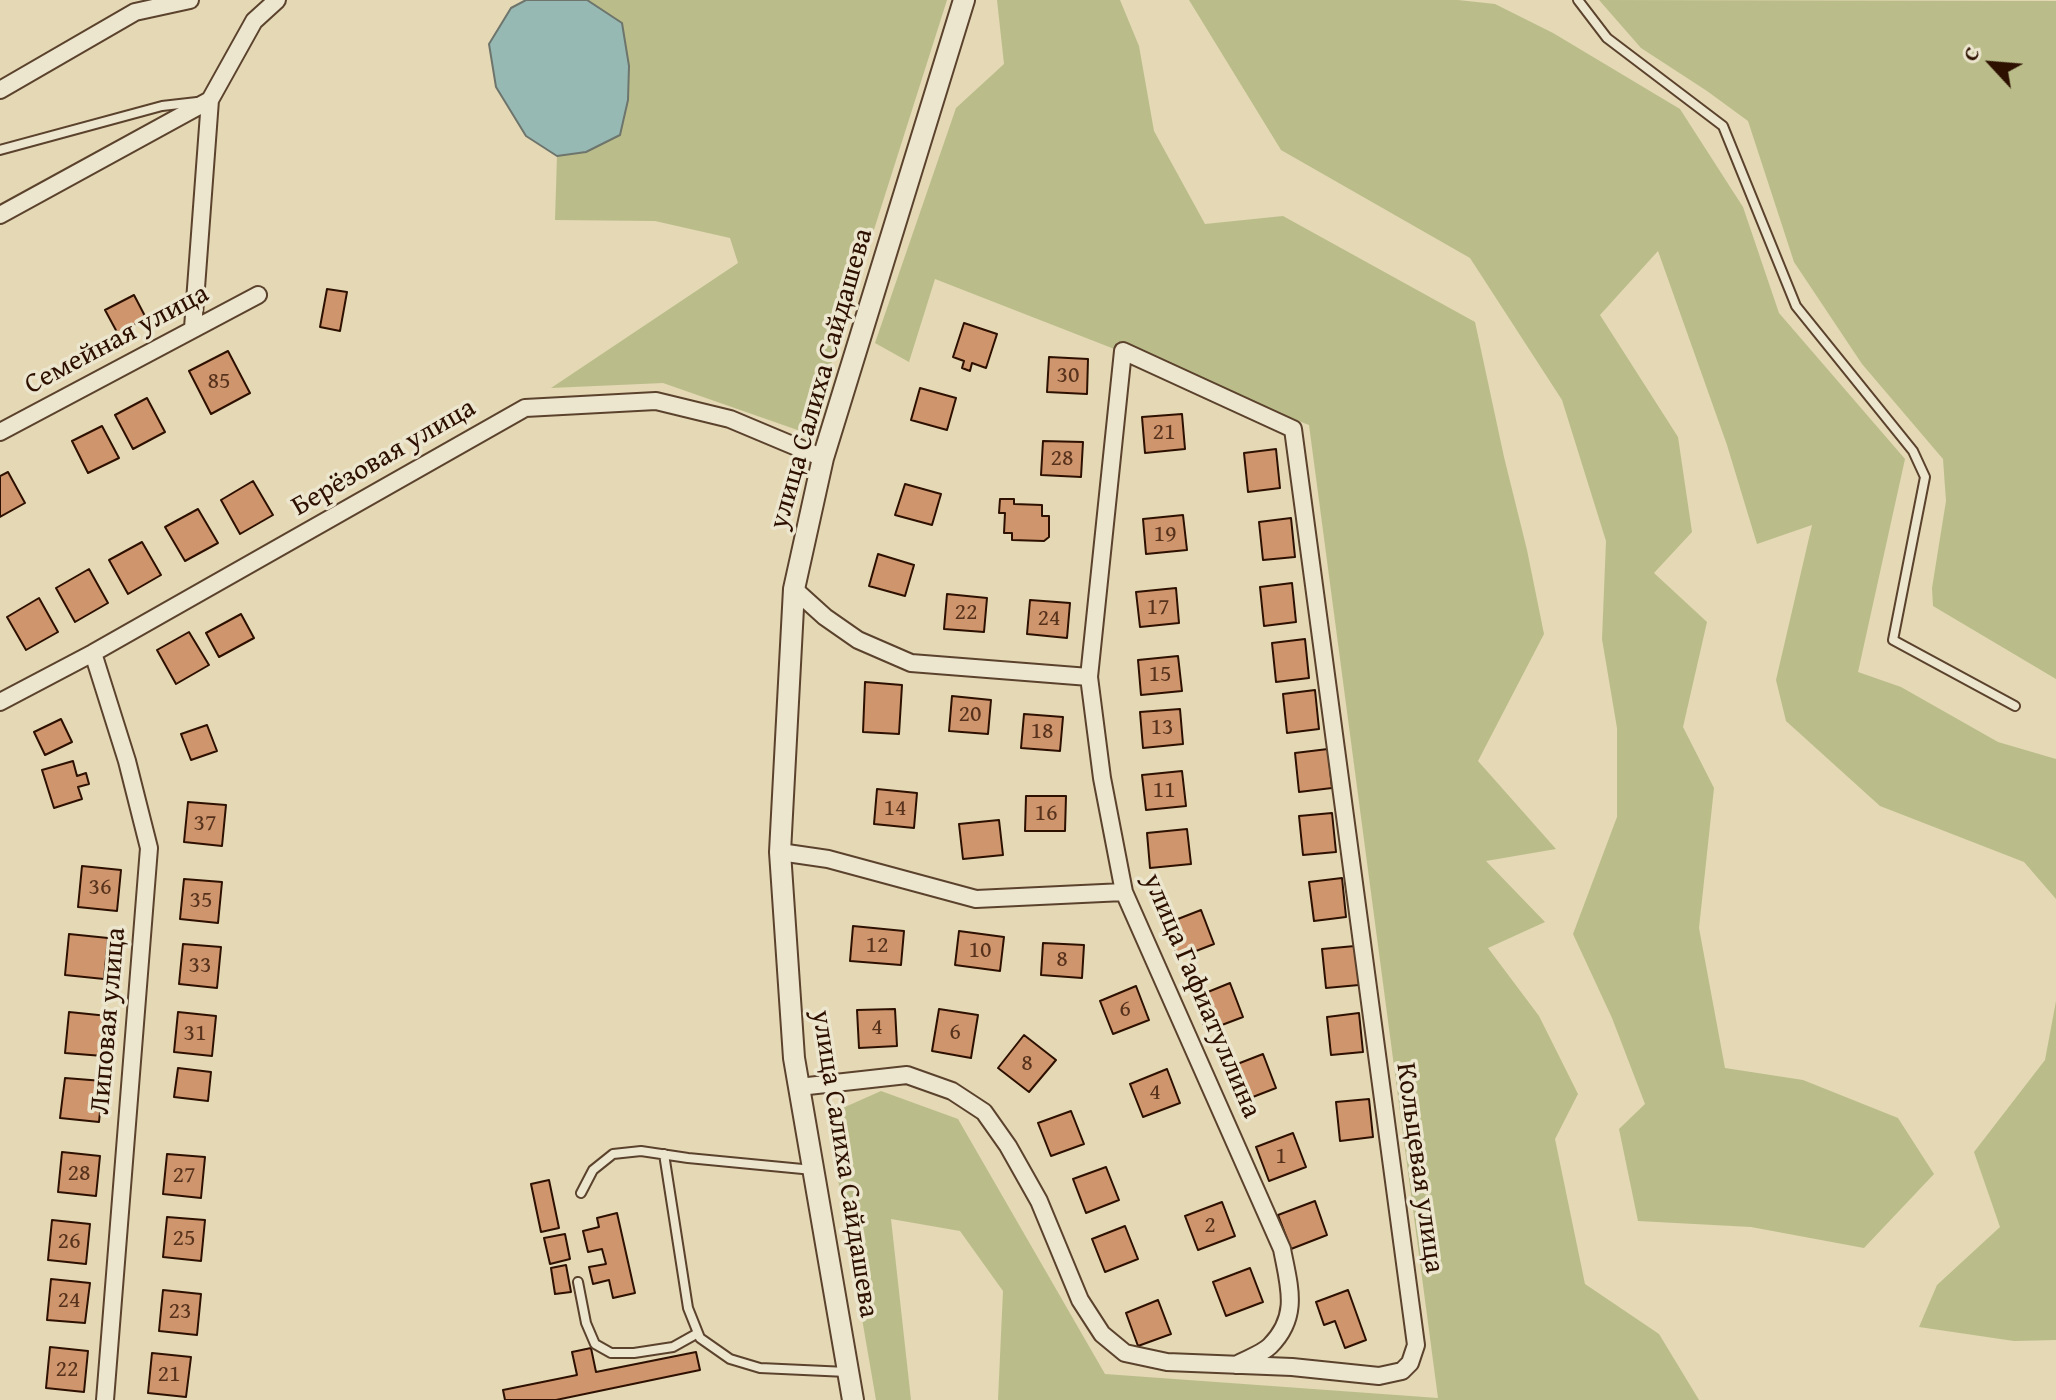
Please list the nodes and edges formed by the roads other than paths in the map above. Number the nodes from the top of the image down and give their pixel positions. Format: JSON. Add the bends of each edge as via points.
{"nodes":[{"id":1,"x":190,"y":0,"type":"edge"},
{"id":2,"x":277,"y":0,"type":"edge"},
{"id":3,"x":964,"y":0,"type":"edge"},
{"id":4,"x":1578,"y":0,"type":"edge"},
{"id":5,"x":0,"y":90,"type":"edge"},
{"id":6,"x":210,"y":100,"type":"junction"},
{"id":7,"x":0,"y":150,"type":"edge"},
{"id":8,"x":0,"y":215,"type":"edge"},
{"id":9,"x":258,"y":295,"type":"dead end"},
{"id":10,"x":193,"y":328,"type":"junction"},
{"id":11,"x":1119,"y":375,"type":"joint"},
{"id":12,"x":0,"y":432,"type":"edge"},
{"id":13,"x":823,"y":458,"type":"junction"},
{"id":14,"x":794,"y":589,"type":"junction"},
{"id":15,"x":93,"y":653,"type":"junction"},
{"id":16,"x":1089,"y":677,"type":"junction"},
{"id":17,"x":0,"y":702,"type":"edge"},
{"id":18,"x":2015,"y":706,"type":"dead end"},
{"id":19,"x":780,"y":852,"type":"junction"},
{"id":20,"x":1124,"y":892,"type":"junction"},
{"id":21,"x":799,"y":1087,"type":"junction"},
{"id":22,"x":664,"y":1154,"type":"junction"},
{"id":23,"x":814,"y":1170,"type":"junction"},
{"id":24,"x":581,"y":1193,"type":"dead end"},
{"id":25,"x":578,"y":1282,"type":"dead end"},
{"id":26,"x":698,"y":1333,"type":"junction"},
{"id":27,"x":1236,"y":1365,"type":"junction"},
{"id":28,"x":848,"y":1372,"type":"junction"},
{"id":29,"x":105,"y":1400,"type":"edge"},
{"id":30,"x":853,"y":1400,"type":"edge"}],
"edges":[{"from":1,"to":5,"type":"street","via":[[135,12]]},
{"from":2,"to":6,"type":"street","via":[[254,21]]},
{"from":3,"to":13,"type":"street","name":"улица Салиха Сайдашева"},
{"from":4,"to":18,"type":"lane","via":[[1607,38],[1723,126],[1796,306],[1913,451],[1925,477],[1893,640]]},
{"from":6,"to":7,"type":"lane","via":[[162,106]]},
{"from":6,"to":8,"type":"street"},
{"from":6,"to":10,"type":"street"},
{"from":9,"to":10,"type":"street","name":"Семейная улица"},
{"from":10,"to":12,"type":"street","name":"Семейная улица"},
{"from":11,"to":16,"type":"street","name":"улица Гафиатуллина"},
{"from":11,"to":27,"type":"street","name":"Кольцевая улица","via":[[1123,351],[1293,429],[1416,1345],[1402,1371],[1379,1376]]},
{"from":13,"to":14,"type":"street","name":"улица Салиха Сайдашева"},
{"from":13,"to":15,"type":"street","name":"Берёзовая улица","via":[[730,419],[656,401],[525,408]]},
{"from":14,"to":16,"type":"street","via":[[858,640],[911,663]]},
{"from":14,"to":19,"type":"street","name":"улица Салиха Сайдашева"},
{"from":15,"to":17,"type":"street","name":"Берёзовая улица"},
{"from":15,"to":29,"type":"street","name":"Липовая улица","via":[[149,848]]},
{"from":16,"to":20,"type":"street","name":"улица Гафиатуллина"},
{"from":19,"to":20,"type":"street","via":[[828,859],[976,899]]},
{"from":19,"to":21,"type":"street","name":"улица Салиха Сайдашева"},
{"from":20,"to":27,"type":"street","name":"улица Гафиатуллина","via":[[1282,1249],[1292,1299],[1287,1321],[1269,1347]]},
{"from":21,"to":23,"type":"street","name":"улица Салиха Сайдашева"},
{"from":21,"to":27,"type":"street","name":"Кольцевая улица","via":[[907,1075],[952,1091],[984,1112],[1008,1146],[1039,1201],[1080,1300],[1102,1334],[1125,1353],[1167,1362]]},
{"from":22,"to":23,"type":"lane"},
{"from":22,"to":24,"type":"lane","via":[[613,1154],[593,1170]]},
{"from":22,"to":26,"type":"lane","via":[[688,1308]]},
{"from":23,"to":28,"type":"street","name":"улица Салиха Сайдашева"},
{"from":25,"to":26,"type":"lane","via":[[595,1344],[611,1353],[673,1347]]},
{"from":26,"to":28,"type":"lane","via":[[730,1359],[760,1368]]},
{"from":28,"to":30,"type":"street","name":"улица Салиха Сайдашева"}]}
